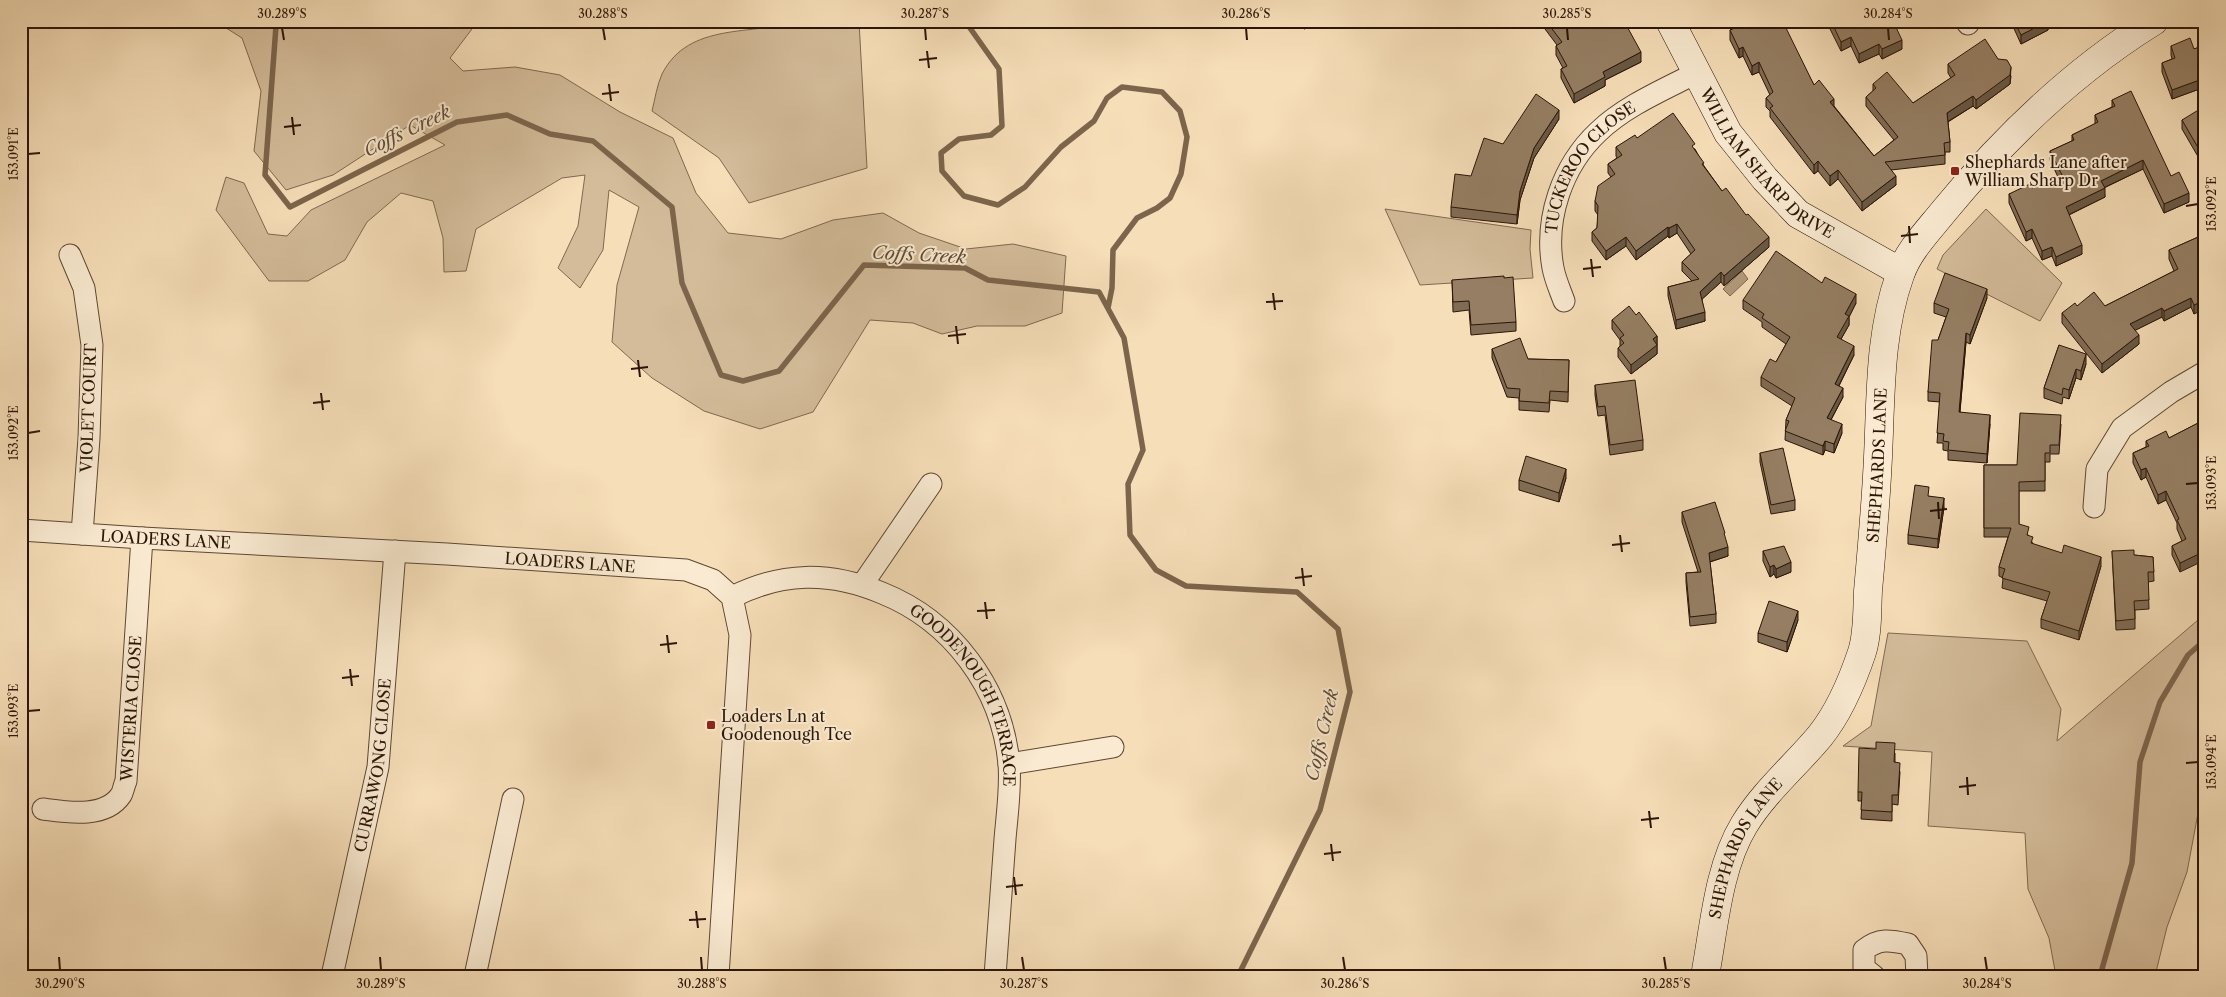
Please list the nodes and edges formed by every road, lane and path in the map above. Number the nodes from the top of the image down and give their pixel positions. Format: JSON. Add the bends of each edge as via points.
{"nodes":[{"id":1,"x":1670,"y":21,"type":"edge"},
{"id":2,"x":2154,"y":21,"type":"edge"},
{"id":3,"x":1696,"y":73,"type":"junction"},
{"id":4,"x":70,"y":255,"type":"dead end"},
{"id":5,"x":1901,"y":272,"type":"junction"},
{"id":6,"x":1564,"y":301,"type":"dead end"},
{"id":7,"x":2205,"y":372,"type":"edge"},
{"id":8,"x":931,"y":484,"type":"dead end"},
{"id":9,"x":2094,"y":506,"type":"dead end"},
{"id":10,"x":21,"y":530,"type":"edge"},
{"id":11,"x":82,"y":534,"type":"junction"},
{"id":12,"x":142,"y":538,"type":"junction"},
{"id":13,"x":395,"y":551,"type":"junction"},
{"id":14,"x":862,"y":584,"type":"junction"},
{"id":15,"x":732,"y":597,"type":"junction"},
{"id":16,"x":1113,"y":747,"type":"dead end"},
{"id":17,"x":1009,"y":764,"type":"junction"},
{"id":18,"x":513,"y":799,"type":"dead end"},
{"id":19,"x":42,"y":808,"type":"dead end"},
{"id":20,"x":332,"y":976,"type":"edge"},
{"id":21,"x":475,"y":976,"type":"edge"},
{"id":22,"x":718,"y":976,"type":"edge"},
{"id":23,"x":995,"y":976,"type":"edge"},
{"id":24,"x":1705,"y":976,"type":"edge"},
{"id":25,"x":1874,"y":976,"type":"edge"},
{"id":26,"x":1917,"y":976,"type":"edge"}],
"edges":[{"from":1,"to":3,"type":"street","name":"WILLIAM SHARP DRIVE"},
{"from":2,"to":5,"type":"street","name":"SHEPHARDS LANE","via":[[2116,45],[2066,84],[1974,174],[1922,237]]},
{"from":3,"to":5,"type":"street","name":"WILLIAM SHARP DRIVE","via":[[1728,133],[1765,180],[1798,214]]},
{"from":3,"to":6,"type":"street","name":"TUCKEROO CLOSE","via":[[1628,110],[1598,132],[1574,161],[1558,190],[1552,227],[1553,268]]},
{"from":4,"to":11,"type":"street","name":"VIOLET COURT","via":[[84,288],[92,345]]},
{"from":5,"to":24,"type":"street","name":"SHEPHARDS LANE","via":[[1884,343],[1877,488],[1864,647],[1847,694],[1820,735],[1767,794],[1744,826],[1727,862]]},
{"from":7,"to":9,"type":"street","via":[[2122,428],[2097,470]]},
{"from":8,"to":14,"type":"street"},
{"from":10,"to":11,"type":"street","name":"LOADERS LANE"},
{"from":11,"to":12,"type":"street","name":"LOADERS LANE"},
{"from":12,"to":13,"type":"street","name":"LOADERS LANE"},
{"from":12,"to":19,"type":"street","name":"WISTERIA CLOSE","via":[[126,780],[120,796],[110,804],[84,813]]},
{"from":13,"to":15,"type":"street","name":"LOADERS LANE","via":[[686,570],[713,580]]},
{"from":13,"to":20,"type":"street","name":"CURRAWONG CLOSE","via":[[378,767]]},
{"from":14,"to":15,"type":"street","name":"GOODENOUGH TERRACE","via":[[802,577],[776,580]]},
{"from":14,"to":17,"type":"street","name":"GOODENOUGH TERRACE","via":[[920,613],[962,651],[985,684],[1000,717]]},
{"from":15,"to":22,"type":"street","via":[[740,635],[740,656]]},
{"from":16,"to":17,"type":"street"},
{"from":17,"to":23,"type":"street","name":"GOODENOUGH TERRACE"},
{"from":18,"to":21,"type":"street"},
{"from":25,"to":26,"type":"street","via":[[1864,968],[1864,950],[1874,942],[1894,941],[1908,944],[1916,956]]}]}
